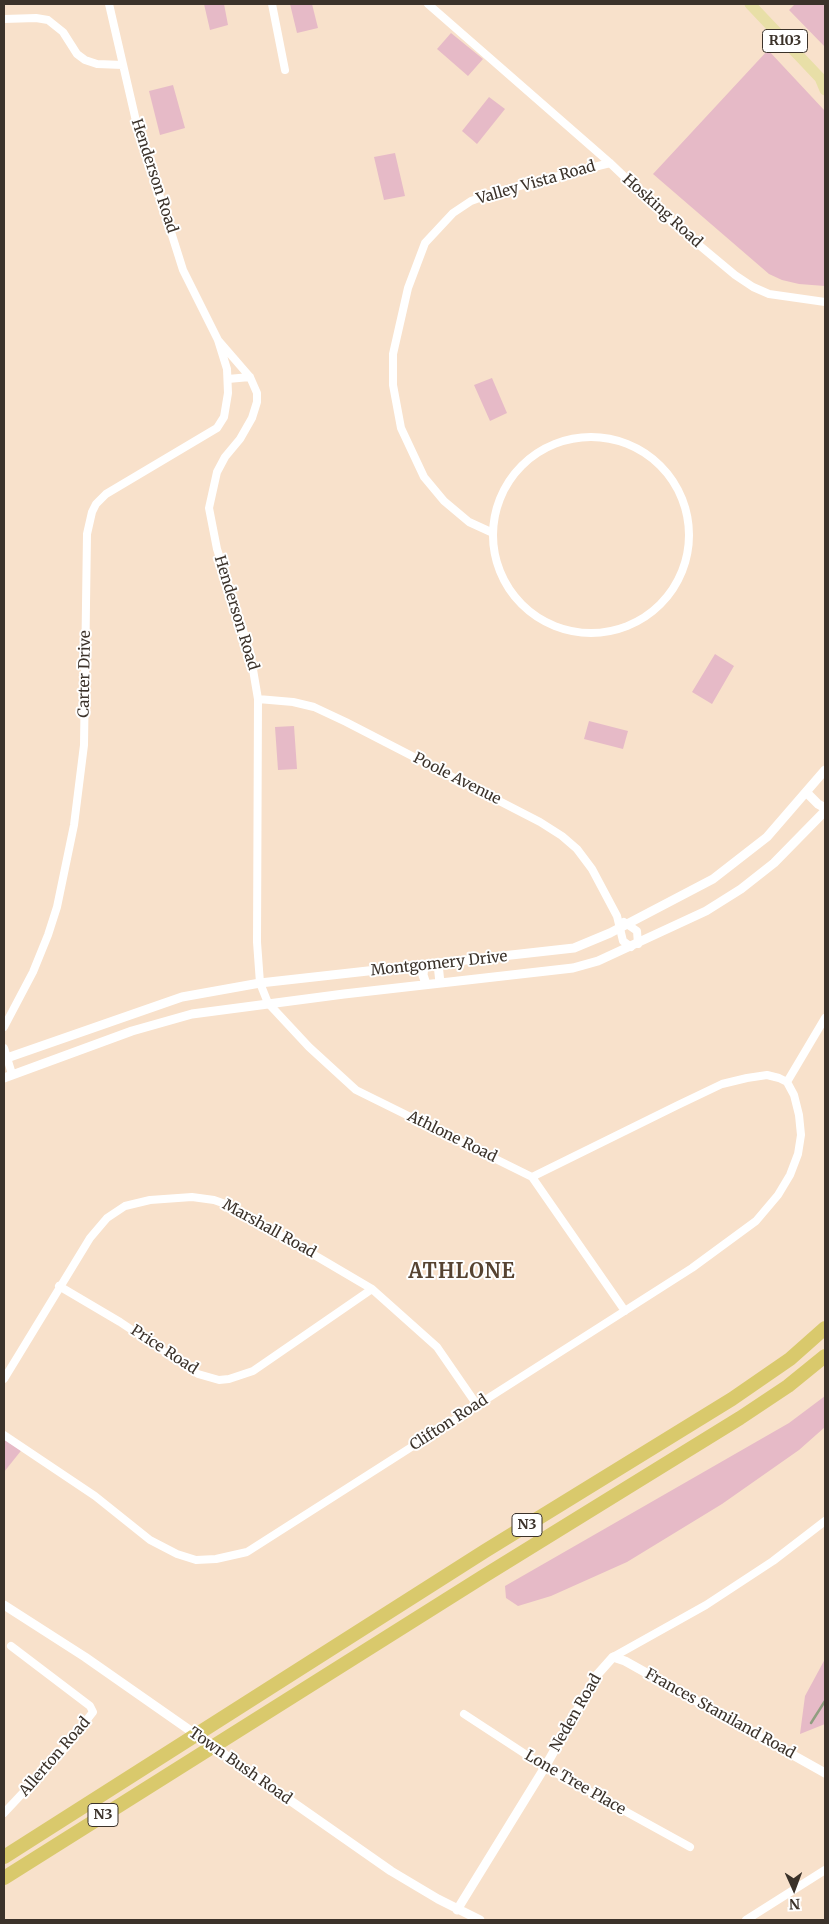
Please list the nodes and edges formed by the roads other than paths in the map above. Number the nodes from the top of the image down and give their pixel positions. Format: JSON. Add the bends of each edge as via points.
{"nodes":[{"id":1,"x":109,"y":4,"type":"edge"},
{"id":2,"x":272,"y":4,"type":"edge"},
{"id":3,"x":428,"y":4,"type":"edge"},
{"id":4,"x":750,"y":4,"type":"edge"},
{"id":5,"x":4,"y":19,"type":"edge"},
{"id":6,"x":123,"y":65,"type":"junction"},
{"id":7,"x":285,"y":70,"type":"dead end"},
{"id":8,"x":823,"y":79,"type":"edge"},
{"id":9,"x":825,"y":90,"type":"edge"},
{"id":10,"x":610,"y":163,"type":"junction"},
{"id":11,"x":825,"y":302,"type":"edge"},
{"id":12,"x":218,"y":340,"type":"junction"},
{"id":13,"x":250,"y":377,"type":"junction"},
{"id":14,"x":228,"y":379,"type":"junction"},
{"id":15,"x":493,"y":533,"type":"junction"},
{"id":16,"x":258,"y":699,"type":"junction"},
{"id":17,"x":825,"y":770,"type":"edge"},
{"id":18,"x":822,"y":781,"type":"edge"},
{"id":19,"x":807,"y":793,"type":"junction"},
{"id":20,"x":825,"y":809,"type":"edge"},
{"id":21,"x":623,"y":925,"type":"junction"},
{"id":22,"x":634,"y":946,"type":"junction"},
{"id":23,"x":438,"y":964,"type":"junction"},
{"id":24,"x":424,"y":965,"type":"junction"},
{"id":25,"x":260,"y":983,"type":"junction"},
{"id":26,"x":440,"y":983,"type":"junction"},
{"id":27,"x":426,"y":984,"type":"junction"},
{"id":28,"x":268,"y":1003,"type":"junction"},
{"id":29,"x":144,"y":1008,"type":"junction"},
{"id":30,"x":125,"y":1016,"type":"junction"},
{"id":31,"x":825,"y":1018,"type":"edge"},
{"id":32,"x":150,"y":1025,"type":"junction"},
{"id":33,"x":4,"y":1027,"type":"edge"},
{"id":34,"x":132,"y":1031,"type":"junction"},
{"id":35,"x":4,"y":1048,"type":"edge"},
{"id":36,"x":5,"y":1058,"type":"edge"},
{"id":37,"x":8,"y":1076,"type":"edge"},
{"id":38,"x":787,"y":1082,"type":"junction"},
{"id":39,"x":532,"y":1177,"type":"junction"},
{"id":40,"x":59,"y":1286,"type":"junction"},
{"id":41,"x":372,"y":1289,"type":"junction"},
{"id":42,"x":625,"y":1311,"type":"junction"},
{"id":43,"x":825,"y":1328,"type":"edge"},
{"id":44,"x":825,"y":1356,"type":"edge"},
{"id":45,"x":4,"y":1379,"type":"edge"},
{"id":46,"x":476,"y":1405,"type":"junction"},
{"id":47,"x":4,"y":1435,"type":"edge"},
{"id":48,"x":825,"y":1521,"type":"edge"},
{"id":49,"x":4,"y":1605,"type":"edge"},
{"id":50,"x":11,"y":1646,"type":"dead end"},
{"id":51,"x":614,"y":1657,"type":"junction"},
{"id":52,"x":464,"y":1714,"type":"dead end"},
{"id":53,"x":545,"y":1767,"type":"junction"},
{"id":54,"x":825,"y":1774,"type":"edge"},
{"id":55,"x":4,"y":1813,"type":"edge"},
{"id":56,"x":690,"y":1847,"type":"dead end"},
{"id":57,"x":4,"y":1857,"type":"edge"},
{"id":58,"x":825,"y":1870,"type":"edge"},
{"id":59,"x":4,"y":1878,"type":"edge"},
{"id":60,"x":457,"y":1910,"type":"junction"},
{"id":61,"x":480,"y":1920,"type":"edge"},
{"id":62,"x":746,"y":1920,"type":"edge"}],
"edges":[{"from":1,"to":6,"type":"street","name":"Henderson Road"},
{"from":2,"to":7,"type":"street"},
{"from":3,"to":10,"type":"street","name":"Hosking Road"},
{"from":4,"to":8,"type":"main road","number":"R103"},
{"from":5,"to":6,"type":"street","via":[[48,20],[63,32],[77,54],[85,60],[96,64]]},
{"from":6,"to":12,"type":"street","name":"Henderson Road","via":[[136,122],[183,270]]},
{"from":8,"to":9,"type":"main road","number":"R103"},
{"from":10,"to":11,"type":"street","name":"Hosking Road","via":[[675,224],[753,287],[769,294]]},
{"from":10,"to":15,"type":"street","name":"Valley Vista Road","via":[[471,201],[453,213],[430,237],[416,262],[394,354],[393,385],[400,428],[424,477],[444,501],[469,522]]},
{"from":12,"to":13,"type":"street","name":"Henderson Road"},
{"from":12,"to":14,"type":"street","name":"Henderson Road"},
{"from":13,"to":14,"type":"street"},
{"from":13,"to":16,"type":"street","name":"Henderson Road","via":[[257,393],[255,410],[217,472],[209,508],[217,549],[250,652]]},
{"from":14,"to":33,"type":"street","name":"Carter Drive","via":[[227,404],[217,428],[106,494],[92,512],[87,534],[84,745],[74,825],[48,935]]},
{"from":15,"to":15,"type":"street","via":[[503,492],[527,459],[546,447],[583,436],[603,436],[641,450],[663,470],[677,490],[689,526],[685,566],[678,584],[665,601],[648,616],[605,632],[562,629],[525,606],[502,573]]},
{"from":16,"to":21,"type":"street","name":"Poole Avenue","via":[[314,707],[540,822],[577,849]]},
{"from":16,"to":25,"type":"street","name":"Henderson Road","via":[[257,942]]},
{"from":17,"to":18,"type":"street","name":"Montgomery Drive"},
{"from":18,"to":19,"type":"street","name":"Montgomery Drive"},
{"from":19,"to":20,"type":"street"},
{"from":19,"to":21,"type":"street","name":"Montgomery Drive","via":[[767,837],[713,880]]},
{"from":20,"to":22,"type":"street","name":"Montgomery Drive","via":[[774,863],[741,889],[706,911]]},
{"from":21,"to":22,"type":"street","name":"Poole Avenue","via":[[623,941]]},
{"from":21,"to":22,"type":"street","name":"Poole Avenue","via":[[637,931]]},
{"from":21,"to":23,"type":"street","name":"Montgomery Drive","via":[[590,942],[559,951]]},
{"from":22,"to":26,"type":"street","name":"Montgomery Drive","via":[[598,962],[573,968]]},
{"from":23,"to":24,"type":"street","name":"Montgomery Drive"},
{"from":23,"to":26,"type":"street"},
{"from":24,"to":25,"type":"street","name":"Montgomery Drive"},
{"from":24,"to":27,"type":"street"},
{"from":25,"to":28,"type":"street","name":"Athlone Road"},
{"from":25,"to":29,"type":"street","name":"Montgomery Drive","via":[[182,997]]},
{"from":26,"to":27,"type":"street","name":"Montgomery Drive"},
{"from":27,"to":28,"type":"street","name":"Montgomery Drive"},
{"from":28,"to":32,"type":"street","name":"Montgomery Drive","via":[[192,1014]]},
{"from":28,"to":39,"type":"street","name":"Athlone Road","via":[[356,1090]]},
{"from":29,"to":30,"type":"street","name":"Montgomery Drive"},
{"from":29,"to":32,"type":"street"},
{"from":30,"to":34,"type":"street"},
{"from":30,"to":36,"type":"street","name":"Montgomery Drive"},
{"from":31,"to":38,"type":"street"},
{"from":32,"to":34,"type":"street","name":"Montgomery Drive"},
{"from":34,"to":37,"type":"street","name":"Montgomery Drive"},
{"from":35,"to":36,"type":"street"},
{"from":36,"to":37,"type":"street"},
{"from":38,"to":39,"type":"street","via":[[767,1075],[722,1084]]},
{"from":38,"to":42,"type":"street","name":"Clifton Road","via":[[798,1108],[801,1135],[790,1175],[778,1195],[756,1221]]},
{"from":39,"to":42,"type":"street","name":"Athlone Road"},
{"from":40,"to":41,"type":"street","name":"Price Road","via":[[198,1374],[219,1380],[253,1371]]},
{"from":40,"to":41,"type":"street","name":"Marshall Road","via":[[107,1218],[125,1206],[150,1200],[192,1197],[231,1206]]},
{"from":40,"to":45,"type":"street","name":"Marshall Road"},
{"from":41,"to":46,"type":"street","name":"Marshall Road","via":[[437,1347]]},
{"from":42,"to":46,"type":"street","name":"Clifton Road"},
{"from":43,"to":57,"type":"highway","number":"N3","via":[[790,1359],[732,1399]]},
{"from":44,"to":59,"type":"highway","number":"N3","via":[[740,1418]]},
{"from":46,"to":47,"type":"street","name":"Clifton Road","via":[[271,1538],[247,1552],[216,1559],[196,1560],[150,1540],[95,1496]]},
{"from":48,"to":51,"type":"street","name":"Neden Road","via":[[773,1561],[706,1605]]},
{"from":49,"to":60,"type":"street","name":"Town Bush Road","via":[[85,1657],[391,1871]]},
{"from":50,"to":55,"type":"street","name":"Allerton Road","via":[[90,1706],[93,1712],[64,1749]]},
{"from":51,"to":53,"type":"street","name":"Neden Road","via":[[597,1675]]},
{"from":51,"to":54,"type":"street","name":"Frances Staniland Road"},
{"from":52,"to":53,"type":"street","name":"Lone Tree Place"},
{"from":53,"to":56,"type":"street","name":"Lone Tree Place"},
{"from":53,"to":60,"type":"street","name":"Neden Road"},
{"from":58,"to":62,"type":"street"},
{"from":60,"to":61,"type":"street","name":"Town Bush Road"}]}
